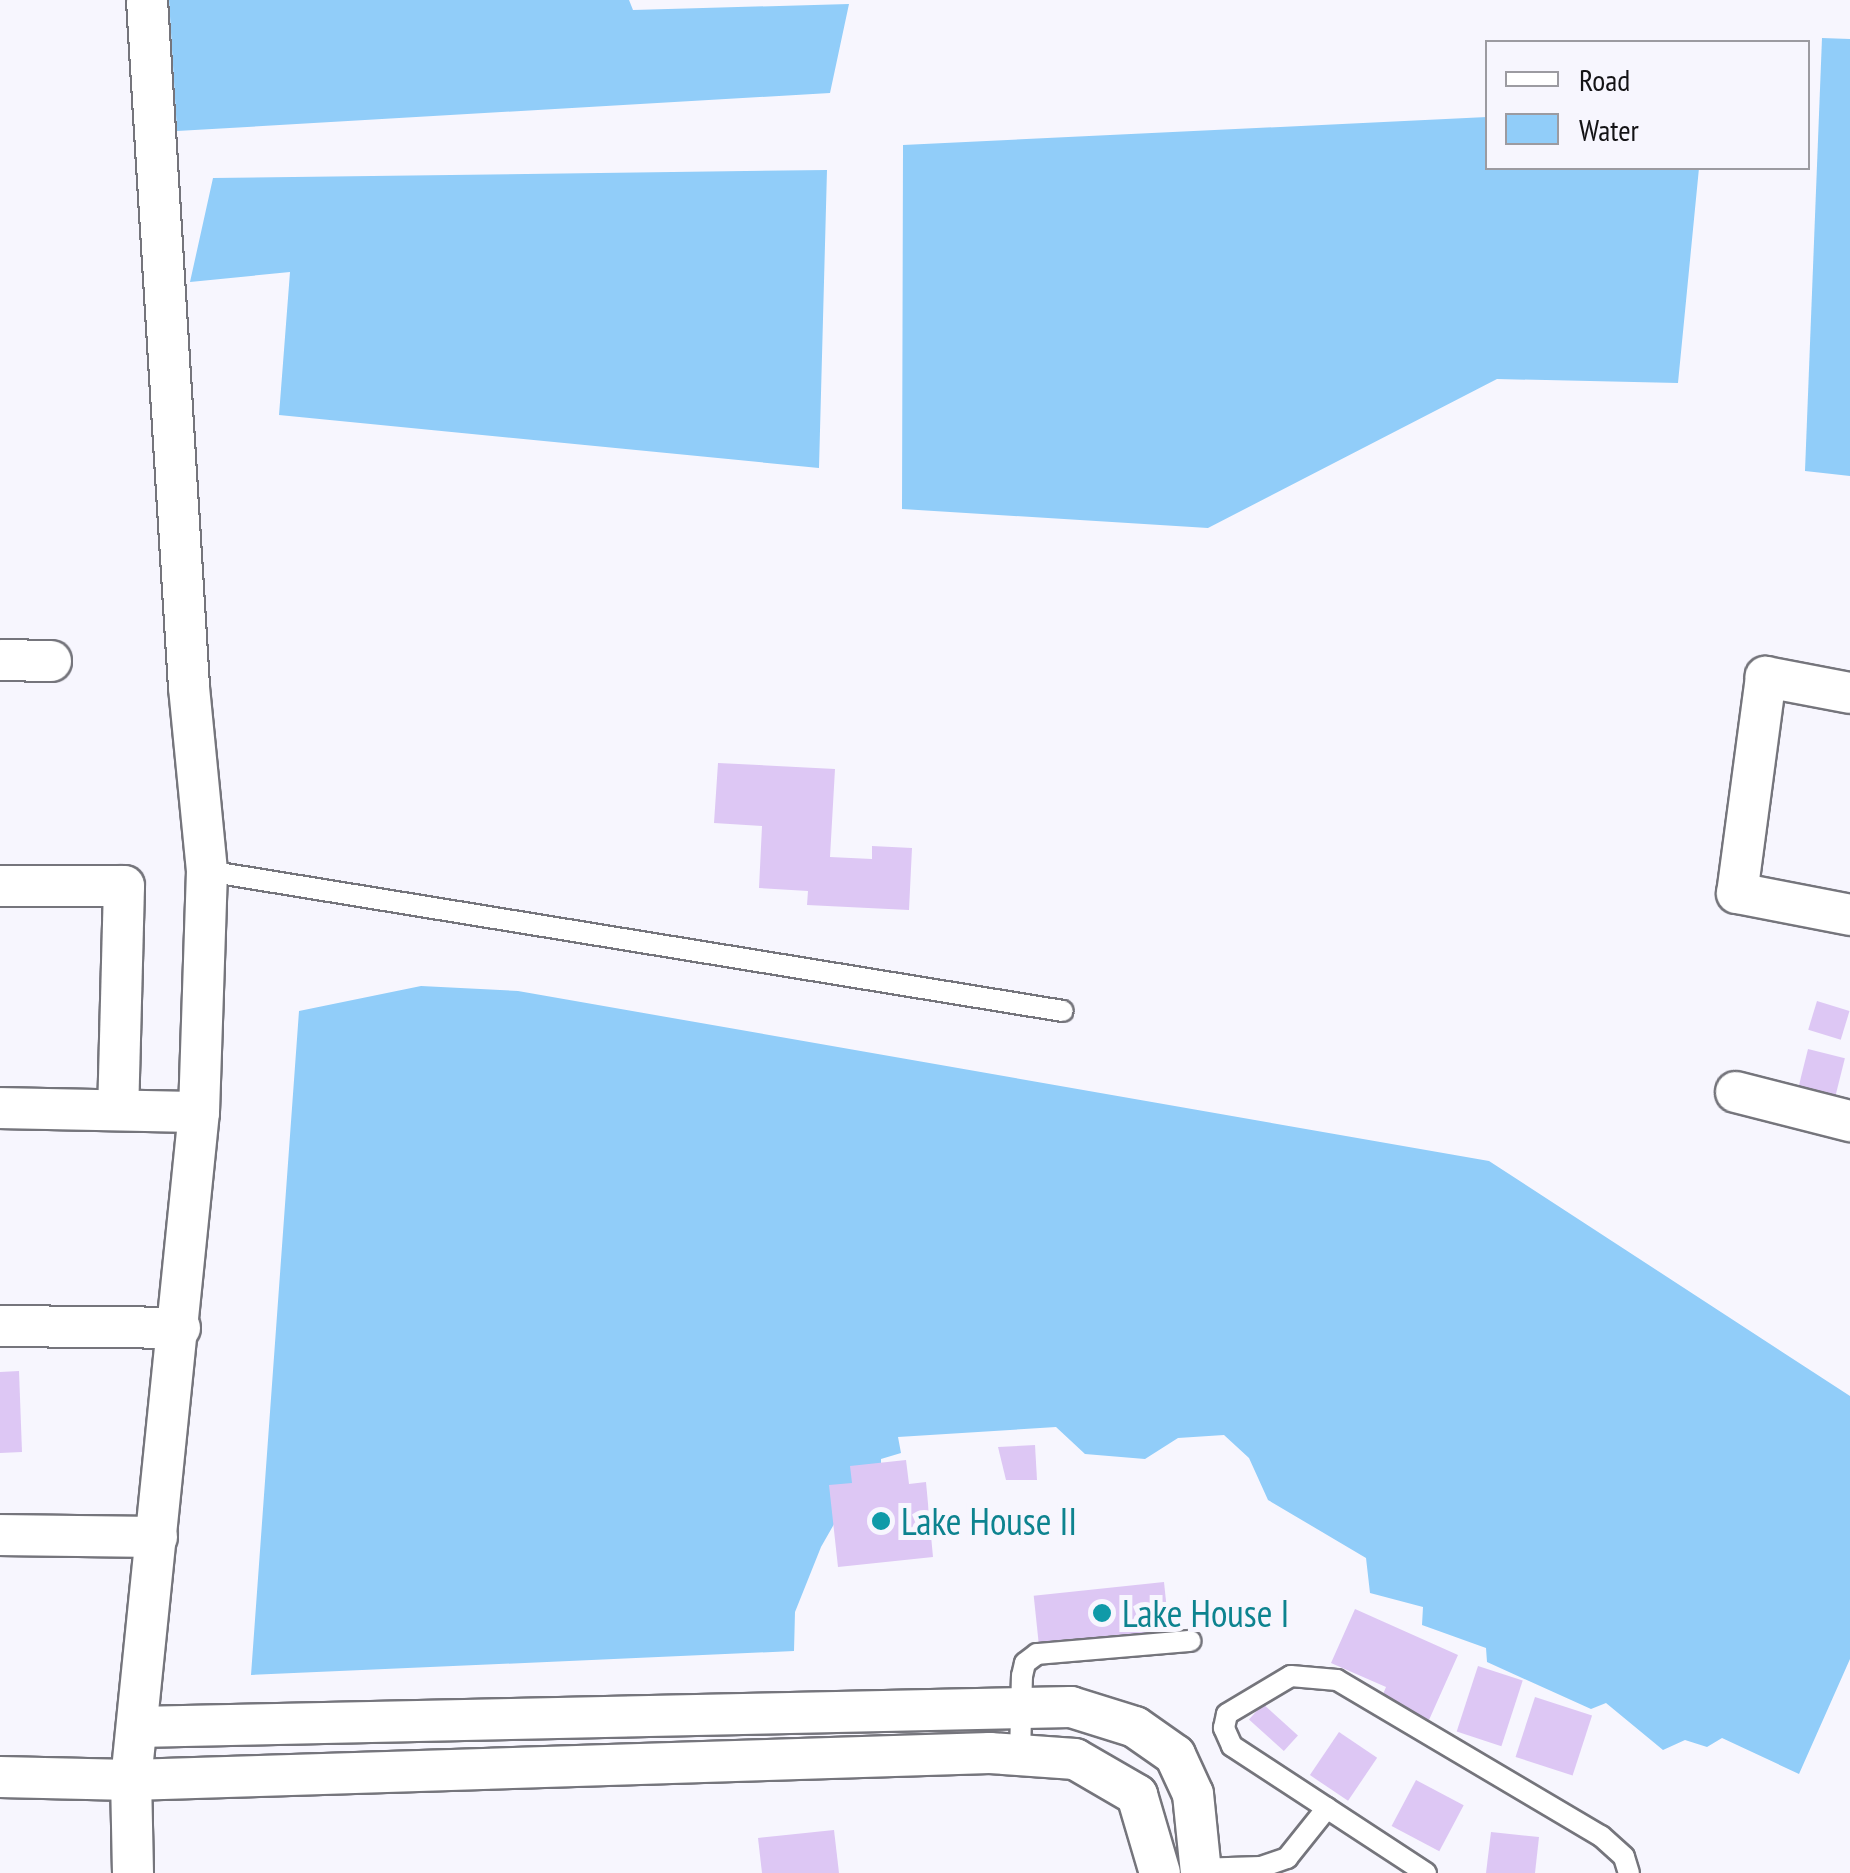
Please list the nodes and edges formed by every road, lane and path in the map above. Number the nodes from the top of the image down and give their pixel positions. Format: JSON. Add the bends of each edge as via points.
{"nodes":[{"id":1,"x":146,"y":0,"type":"edge"},
{"id":2,"x":0,"y":660,"type":"edge"},
{"id":3,"x":51,"y":660,"type":"dead end"},
{"id":4,"x":1850,"y":693,"type":"edge"},
{"id":5,"x":207,"y":871,"type":"junction"},
{"id":6,"x":0,"y":886,"type":"edge"},
{"id":7,"x":1850,"y":915,"type":"edge"},
{"id":8,"x":1063,"y":1011,"type":"dead end"},
{"id":9,"x":1736,"y":1092,"type":"dead end"},
{"id":10,"x":0,"y":1108,"type":"edge"},
{"id":11,"x":118,"y":1108,"type":"junction"},
{"id":12,"x":199,"y":1112,"type":"junction"},
{"id":13,"x":1850,"y":1121,"type":"edge"},
{"id":14,"x":0,"y":1326,"type":"edge"},
{"id":15,"x":180,"y":1328,"type":"junction"},
{"id":16,"x":0,"y":1535,"type":"edge"},
{"id":17,"x":157,"y":1537,"type":"junction"},
{"id":18,"x":1190,"y":1641,"type":"dead end"},
{"id":19,"x":1020,"y":1708,"type":"junction"},
{"id":20,"x":137,"y":1727,"type":"junction"},
{"id":21,"x":1020,"y":1756,"type":"junction"},
{"id":22,"x":0,"y":1777,"type":"edge"},
{"id":23,"x":131,"y":1780,"type":"junction"},
{"id":24,"x":1327,"y":1808,"type":"junction"},
{"id":25,"x":1182,"y":1872,"type":"edge"},
{"id":26,"x":133,"y":1873,"type":"edge"},
{"id":27,"x":1426,"y":1873,"type":"edge"},
{"id":28,"x":1629,"y":1873,"type":"edge"}],
"edges":[{"from":1,"to":5,"type":"street","via":[[189,687]]},
{"from":2,"to":3,"type":"street"},
{"from":4,"to":7,"type":"street","via":[[1766,678],[1736,893]]},
{"from":5,"to":8,"type":"lane"},
{"from":5,"to":12,"type":"street"},
{"from":6,"to":11,"type":"street","via":[[124,886]]},
{"from":9,"to":13,"type":"street"},
{"from":10,"to":11,"type":"street"},
{"from":11,"to":12,"type":"street"},
{"from":12,"to":15,"type":"street"},
{"from":14,"to":15,"type":"street"},
{"from":15,"to":17,"type":"street"},
{"from":16,"to":17,"type":"street"},
{"from":17,"to":20,"type":"street"},
{"from":18,"to":19,"type":"lane","via":[[1037,1654],[1025,1663]]},
{"from":19,"to":20,"type":"street"},
{"from":19,"to":21,"type":"lane"},
{"from":19,"to":25,"type":"street","via":[[1071,1707],[1135,1727],[1175,1756],[1193,1794]]},
{"from":20,"to":23,"type":"street"},
{"from":21,"to":23,"type":"street"},
{"from":21,"to":25,"type":"street","via":[[1075,1760],[1138,1795]]},
{"from":22,"to":23,"type":"street"},
{"from":23,"to":26,"type":"street"},
{"from":24,"to":25,"type":"lane","via":[[1286,1858],[1261,1867]]},
{"from":24,"to":27,"type":"lane"},
{"from":24,"to":28,"type":"lane","via":[[1232,1746],[1224,1728],[1227,1714],[1291,1676],[1337,1680],[1601,1836],[1624,1857]]}]}
